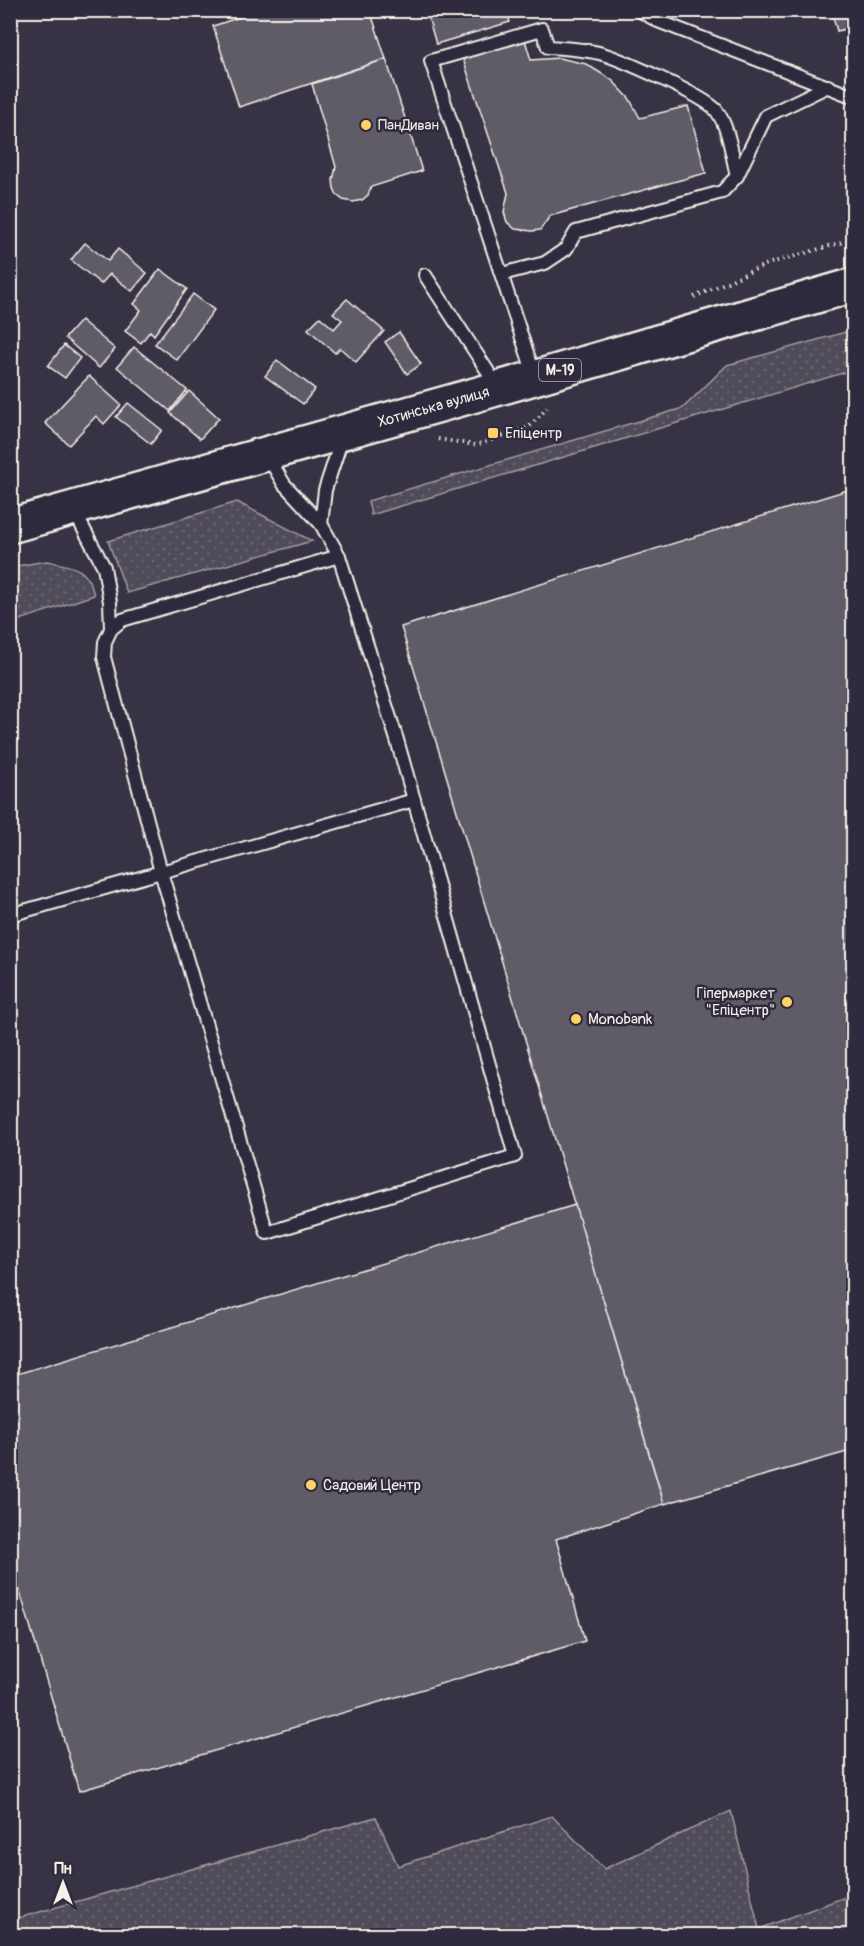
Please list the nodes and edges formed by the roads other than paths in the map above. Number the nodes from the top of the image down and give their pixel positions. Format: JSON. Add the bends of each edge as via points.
{"nodes":[{"id":1,"x":639,"y":10,"type":"edge"},
{"id":2,"x":828,"y":86,"type":"junction"},
{"id":3,"x":854,"y":98,"type":"edge"},
{"id":4,"x":737,"y":176,"type":"junction"},
{"id":5,"x":502,"y":274,"type":"junction"},
{"id":6,"x":425,"y":275,"type":"dead end"},
{"id":7,"x":854,"y":285,"type":"edge"},
{"id":8,"x":535,"y":377,"type":"junction"},
{"id":9,"x":498,"y":388,"type":"junction"},
{"id":10,"x":344,"y":432,"type":"junction"},
{"id":11,"x":267,"y":454,"type":"junction"},
{"id":12,"x":72,"y":508,"type":"junction"},
{"id":13,"x":321,"y":524,"type":"junction"},
{"id":14,"x":10,"y":526,"type":"edge"},
{"id":15,"x":339,"y":556,"type":"junction"},
{"id":16,"x":111,"y":629,"type":"junction"},
{"id":17,"x":414,"y":800,"type":"junction"},
{"id":18,"x":161,"y":872,"type":"junction"},
{"id":19,"x":10,"y":915,"type":"edge"}],
"edges":[{"from":1,"to":2,"type":"lane","via":[[658,21]]},
{"from":2,"to":3,"type":"lane"},
{"from":2,"to":4,"type":"lane","via":[[766,116]]},
{"from":4,"to":5,"type":"lane","via":[[722,192],[576,232],[566,249],[545,263]]},
{"from":4,"to":5,"type":"lane","via":[[724,125],[714,108],[682,89],[600,54],[548,47],[542,29],[431,61]]},
{"from":5,"to":8,"type":"lane"},
{"from":6,"to":9,"type":"lane"},
{"from":7,"to":8,"type":"highway","name":"Хотинська вулиця","number":"М-19"},
{"from":8,"to":9,"type":"highway","name":"Хотинська вулиця","number":"М-19"},
{"from":9,"to":10,"type":"highway","name":"Хотинська вулиця","number":"М-19"},
{"from":10,"to":11,"type":"highway","name":"Хотинська вулиця","number":"М-19"},
{"from":10,"to":13,"type":"lane","via":[[325,490]]},
{"from":11,"to":12,"type":"highway","name":"Хотинська вулиця","number":"М-19"},
{"from":11,"to":13,"type":"lane","via":[[285,484]]},
{"from":12,"to":14,"type":"highway","name":"Хотинська вулиця","number":"М-19"},
{"from":12,"to":16,"type":"lane","via":[[104,567]]},
{"from":13,"to":15,"type":"lane"},
{"from":15,"to":16,"type":"lane","via":[[122,620]]},
{"from":15,"to":17,"type":"lane"},
{"from":16,"to":18,"type":"lane","via":[[104,657]]},
{"from":17,"to":18,"type":"lane"},
{"from":17,"to":18,"type":"lane","via":[[515,1156],[267,1233]]},
{"from":18,"to":19,"type":"lane"}]}
